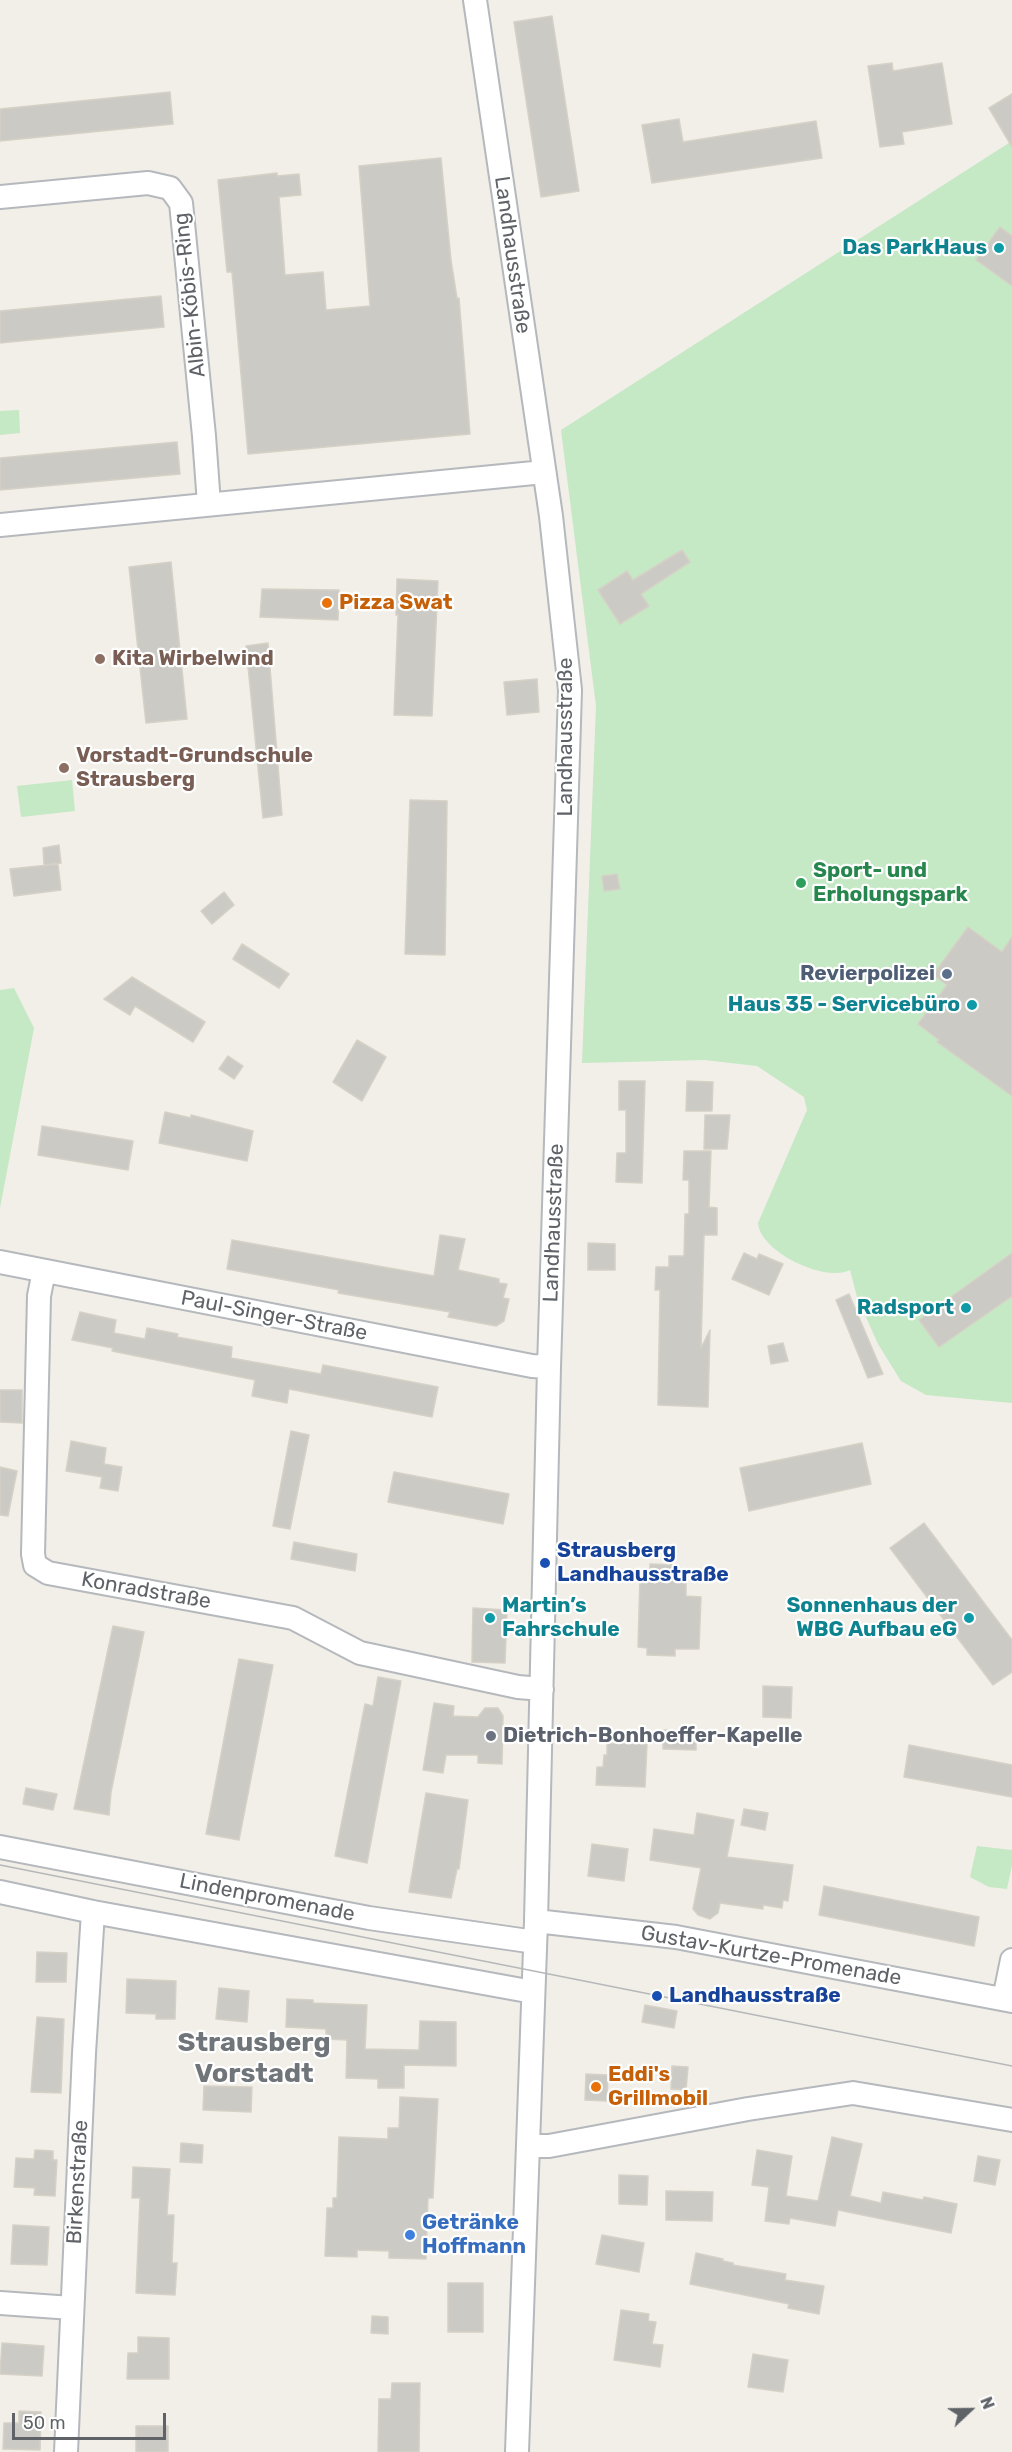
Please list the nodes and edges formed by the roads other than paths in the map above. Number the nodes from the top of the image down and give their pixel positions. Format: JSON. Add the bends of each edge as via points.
{"nodes":[{"id":1,"x":475,"y":0,"type":"edge"},
{"id":2,"x":0,"y":197,"type":"edge"},
{"id":3,"x":544,"y":472,"type":"junction"},
{"id":4,"x":209,"y":504,"type":"junction"},
{"id":5,"x":0,"y":525,"type":"edge"},
{"id":6,"x":0,"y":1262,"type":"edge"},
{"id":7,"x":44,"y":1271,"type":"junction"},
{"id":8,"x":549,"y":1367,"type":"junction"},
{"id":9,"x":542,"y":1689,"type":"junction"},
{"id":10,"x":0,"y":1847,"type":"edge"},
{"id":11,"x":0,"y":1892,"type":"edge"},
{"id":12,"x":93,"y":1912,"type":"junction"},
{"id":13,"x":535,"y":1932,"type":"junction"},
{"id":14,"x":1012,"y":1960,"type":"edge"},
{"id":15,"x":533,"y":1992,"type":"junction"},
{"id":16,"x":1008,"y":2000,"type":"edge"},
{"id":17,"x":1012,"y":2120,"type":"edge"},
{"id":18,"x":528,"y":2146,"type":"junction"},
{"id":19,"x":0,"y":2303,"type":"edge"},
{"id":20,"x":72,"y":2308,"type":"junction"},
{"id":21,"x":66,"y":2452,"type":"edge"},
{"id":22,"x":517,"y":2452,"type":"edge"}],
"edges":[{"from":1,"to":3,"type":"street","name":"Landhausstraße"},
{"from":2,"to":4,"type":"street","name":"Albin-Köbis-Ring","via":[[148,183],[170,188],[181,203]]},
{"from":3,"to":4,"type":"street"},
{"from":3,"to":8,"type":"street","name":"Landhausstraße","via":[[570,690]]},
{"from":4,"to":5,"type":"street"},
{"from":6,"to":7,"type":"street","name":"Paul-Singer-Straße"},
{"from":7,"to":8,"type":"street","name":"Paul-Singer-Straße"},
{"from":7,"to":9,"type":"street","name":"Konradstraße","via":[[39,1296],[33,1465],[35,1565],[48,1573],[293,1618],[360,1653]]},
{"from":8,"to":9,"type":"street","name":"Landhausstraße"},
{"from":9,"to":13,"type":"street","name":"Landhausstraße"},
{"from":10,"to":13,"type":"street","name":"Lindenpromenade","via":[[369,1918]]},
{"from":11,"to":12,"type":"street","name":"Lindenpromenade"},
{"from":12,"to":15,"type":"street","name":"Lindenpromenade"},
{"from":12,"to":20,"type":"street","name":"Birkenstraße"},
{"from":13,"to":15,"type":"street","name":"Landhausstraße"},
{"from":13,"to":16,"type":"street","name":"Gustav-Kurtze-Promenade","via":[[676,1937]]},
{"from":14,"to":16,"type":"street","name":"Gustav-Kurtze-Promenade"},
{"from":15,"to":18,"type":"street","name":"Landhausstraße"},
{"from":17,"to":18,"type":"street","via":[[853,2092],[549,2146]]},
{"from":18,"to":22,"type":"street","name":"Landhausstraße"},
{"from":19,"to":20,"type":"street"},
{"from":20,"to":21,"type":"street","name":"Birkenstraße"}]}
